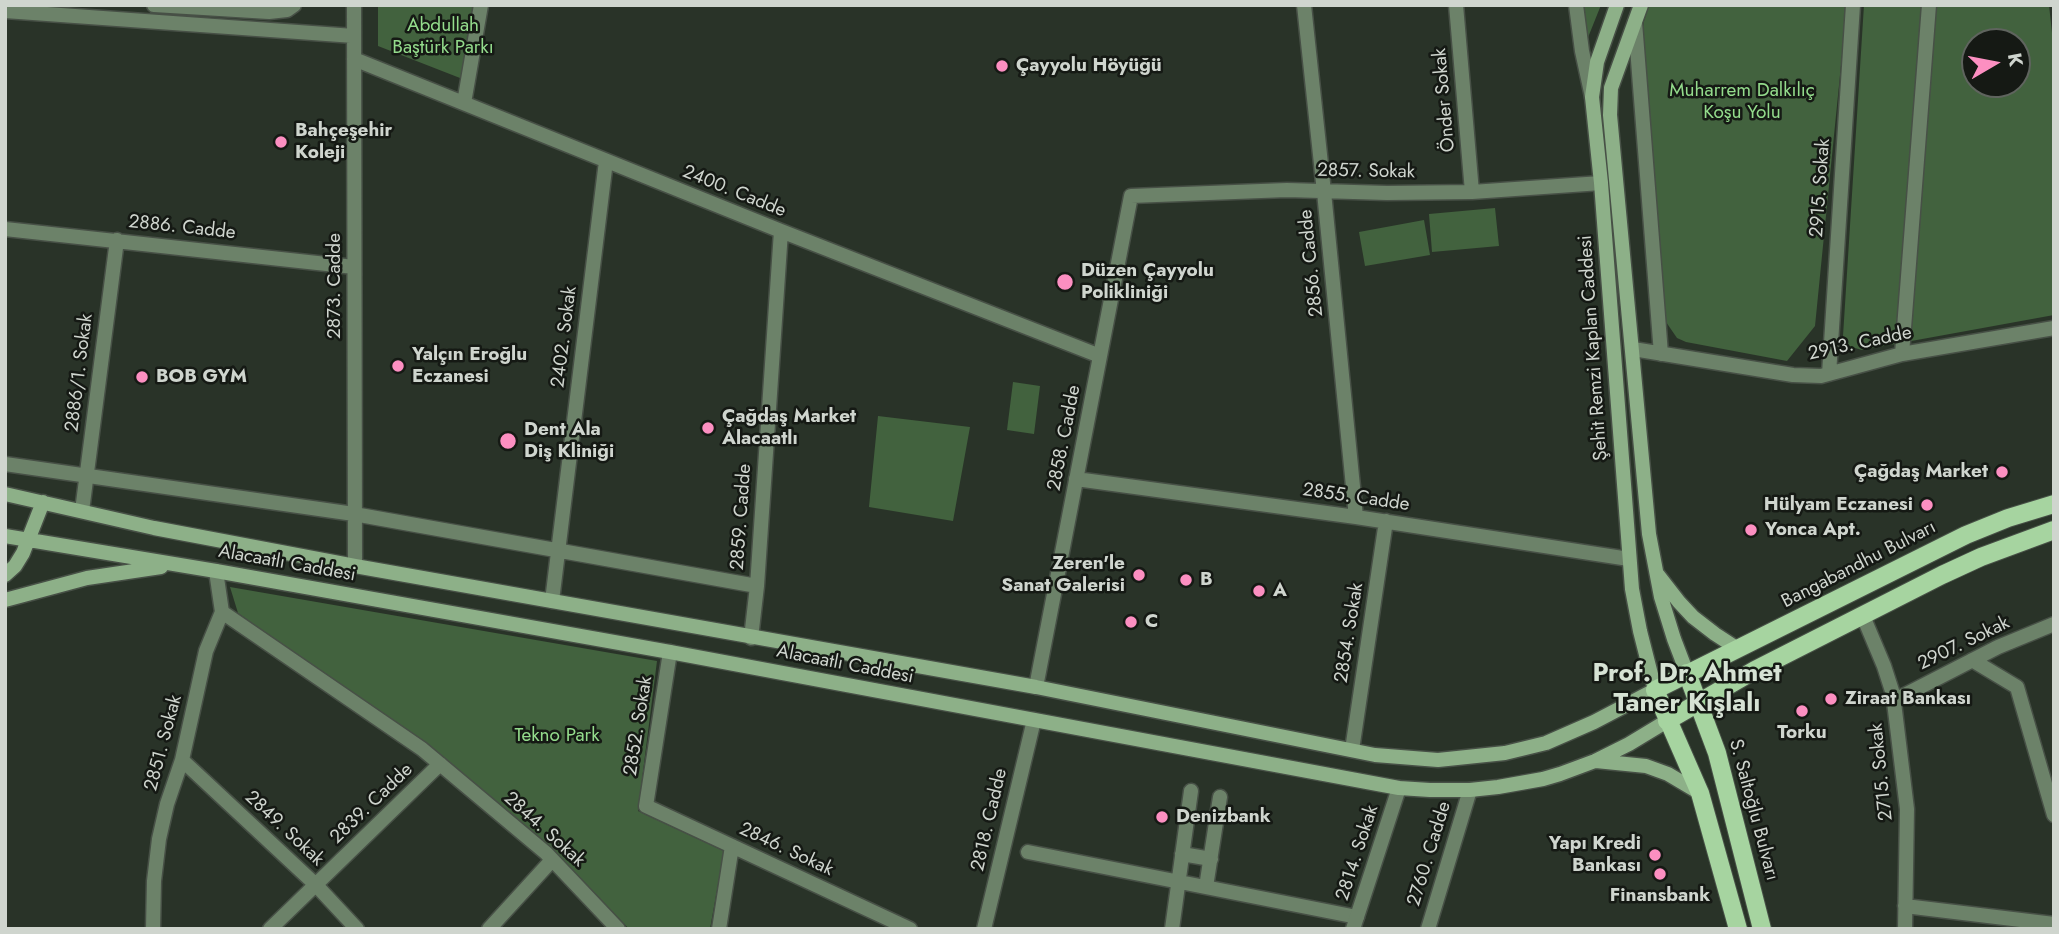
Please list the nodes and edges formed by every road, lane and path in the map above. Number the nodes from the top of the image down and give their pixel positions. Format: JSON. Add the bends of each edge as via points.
{"nodes":[{"id":1,"x":154,"y":5,"type":"edge"},
{"id":2,"x":295,"y":5,"type":"edge"},
{"id":3,"x":354,"y":5,"type":"edge"},
{"id":4,"x":481,"y":5,"type":"edge"},
{"id":5,"x":1304,"y":5,"type":"edge"},
{"id":6,"x":1456,"y":5,"type":"edge"},
{"id":7,"x":1576,"y":5,"type":"edge"},
{"id":8,"x":1617,"y":5,"type":"edge"},
{"id":9,"x":1641,"y":5,"type":"edge"},
{"id":10,"x":1853,"y":5,"type":"edge"},
{"id":11,"x":1929,"y":5,"type":"edge"},
{"id":12,"x":5,"y":11,"type":"edge"},
{"id":13,"x":1635,"y":22,"type":"junction"},
{"id":14,"x":354,"y":36,"type":"junction"},
{"id":15,"x":354,"y":60,"type":"junction"},
{"id":16,"x":1592,"y":97,"type":"junction"},
{"id":17,"x":464,"y":103,"type":"junction"},
{"id":18,"x":606,"y":161,"type":"junction"},
{"id":19,"x":1601,"y":183,"type":"junction"},
{"id":20,"x":1324,"y":191,"type":"junction"},
{"id":21,"x":1472,"y":192,"type":"junction"},
{"id":22,"x":1131,"y":196,"type":"joint"},
{"id":23,"x":5,"y":229,"type":"edge"},
{"id":24,"x":781,"y":231,"type":"junction"},
{"id":25,"x":117,"y":240,"type":"junction"},
{"id":26,"x":354,"y":267,"type":"junction"},
{"id":27,"x":2054,"y":328,"type":"edge"},
{"id":28,"x":1633,"y":349,"type":"junction"},
{"id":29,"x":1661,"y":354,"type":"junction"},
{"id":30,"x":1902,"y":354,"type":"junction"},
{"id":31,"x":1100,"y":356,"type":"junction"},
{"id":32,"x":1829,"y":374,"type":"junction"},
{"id":33,"x":5,"y":464,"type":"edge"},
{"id":34,"x":87,"y":475,"type":"junction"},
{"id":35,"x":1076,"y":480,"type":"junction"},
{"id":36,"x":5,"y":495,"type":"edge"},
{"id":37,"x":43,"y":502,"type":"junction"},
{"id":38,"x":2054,"y":504,"type":"edge"},
{"id":39,"x":82,"y":511,"type":"junction"},
{"id":40,"x":354,"y":513,"type":"junction"},
{"id":41,"x":1356,"y":517,"type":"junction"},
{"id":42,"x":1386,"y":522,"type":"junction"},
{"id":43,"x":2054,"y":530,"type":"edge"},
{"id":44,"x":5,"y":536,"type":"edge"},
{"id":45,"x":29,"y":541,"type":"junction"},
{"id":46,"x":558,"y":550,"type":"junction"},
{"id":47,"x":1629,"y":559,"type":"junction"},
{"id":48,"x":176,"y":564,"type":"junction"},
{"id":49,"x":355,"y":566,"type":"junction"},
{"id":50,"x":216,"y":570,"type":"junction"},
{"id":51,"x":1655,"y":570,"type":"junction"},
{"id":52,"x":5,"y":575,"type":"edge"},
{"id":53,"x":757,"y":586,"type":"junction"},
{"id":54,"x":5,"y":600,"type":"edge"},
{"id":55,"x":552,"y":601,"type":"junction"},
{"id":56,"x":222,"y":612,"type":"junction"},
{"id":57,"x":1863,"y":616,"type":"junction"},
{"id":58,"x":2054,"y":624,"type":"edge"},
{"id":59,"x":751,"y":638,"type":"junction"},
{"id":60,"x":1738,"y":649,"type":"junction"},
{"id":61,"x":670,"y":652,"type":"junction"},
{"id":62,"x":1972,"y":660,"type":"junction"},
{"id":63,"x":1687,"y":673,"type":"junction"},
{"id":64,"x":1036,"y":687,"type":"junction"},
{"id":65,"x":1655,"y":690,"type":"junction"},
{"id":66,"x":1893,"y":701,"type":"junction"},
{"id":67,"x":1699,"y":702,"type":"junction"},
{"id":68,"x":1034,"y":720,"type":"junction"},
{"id":69,"x":1667,"y":721,"type":"junction"},
{"id":70,"x":1352,"y":751,"type":"junction"},
{"id":71,"x":182,"y":760,"type":"junction"},
{"id":72,"x":1595,"y":761,"type":"junction"},
{"id":73,"x":440,"y":764,"type":"junction"},
{"id":74,"x":1399,"y":788,"type":"junction"},
{"id":75,"x":1470,"y":790,"type":"junction"},
{"id":76,"x":1191,"y":791,"type":"dead end"},
{"id":77,"x":1700,"y":793,"type":"junction"},
{"id":78,"x":1220,"y":797,"type":"dead end"},
{"id":79,"x":646,"y":806,"type":"joint"},
{"id":80,"x":2054,"y":815,"type":"edge"},
{"id":81,"x":732,"y":846,"type":"junction"},
{"id":82,"x":1028,"y":852,"type":"dead end"},
{"id":83,"x":1182,"y":854,"type":"junction"},
{"id":84,"x":1211,"y":859,"type":"junction"},
{"id":85,"x":552,"y":860,"type":"junction"},
{"id":86,"x":1179,"y":882,"type":"junction"},
{"id":87,"x":316,"y":885,"type":"junction"},
{"id":88,"x":1206,"y":887,"type":"junction"},
{"id":89,"x":1905,"y":906,"type":"junction"},
{"id":90,"x":1355,"y":923,"type":"edge"},
{"id":91,"x":2054,"y":924,"type":"edge"},
{"id":92,"x":153,"y":929,"type":"edge"},
{"id":93,"x":270,"y":929,"type":"edge"},
{"id":94,"x":357,"y":929,"type":"edge"},
{"id":95,"x":489,"y":929,"type":"edge"},
{"id":96,"x":618,"y":929,"type":"edge"},
{"id":97,"x":719,"y":929,"type":"edge"},
{"id":98,"x":910,"y":929,"type":"edge"},
{"id":99,"x":984,"y":929,"type":"edge"},
{"id":100,"x":1172,"y":929,"type":"edge"},
{"id":101,"x":1428,"y":929,"type":"edge"},
{"id":102,"x":1738,"y":929,"type":"edge"},
{"id":103,"x":1762,"y":929,"type":"edge"},
{"id":104,"x":1905,"y":929,"type":"edge"}],
"edges":[{"from":1,"to":2,"type":"street","via":[[269,12]]},
{"from":3,"to":14,"type":"street","name":"2873. Cadde"},
{"from":4,"to":17,"type":"street"},
{"from":5,"to":20,"type":"street","name":"2856. Cadde"},
{"from":6,"to":21,"type":"street","name":"Önder Sokak"},
{"from":7,"to":16,"type":"street"},
{"from":8,"to":16,"type":"main road","name":"Şehit Remzi Kaplan Caddesi","via":[[1597,62]]},
{"from":9,"to":13,"type":"main road","name":"Şehit Remzi Kaplan Caddesi"},
{"from":10,"to":32,"type":"street","name":"2915. Sokak"},
{"from":11,"to":30,"type":"street"},
{"from":12,"to":14,"type":"street"},
{"from":13,"to":28,"type":"main road","name":"Şehit Remzi Kaplan Caddesi","via":[[1609,101]]},
{"from":13,"to":29,"type":"street"},
{"from":14,"to":15,"type":"street","name":"2873. Cadde"},
{"from":15,"to":17,"type":"street","name":"2400. Cadde"},
{"from":15,"to":26,"type":"street","name":"2873. Cadde"},
{"from":16,"to":19,"type":"main road","name":"Şehit Remzi Kaplan Caddesi"},
{"from":17,"to":18,"type":"street","name":"2400. Cadde"},
{"from":18,"to":24,"type":"street","name":"2400. Cadde"},
{"from":18,"to":46,"type":"street","name":"2402. Sokak"},
{"from":19,"to":21,"type":"street","name":"2857. Sokak"},
{"from":19,"to":47,"type":"main road","name":"Şehit Remzi Kaplan Caddesi"},
{"from":20,"to":21,"type":"street","name":"2857. Sokak"},
{"from":20,"to":22,"type":"street","name":"2857. Sokak"},
{"from":20,"to":41,"type":"street","name":"2856. Cadde"},
{"from":22,"to":31,"type":"street","name":"2858. Cadde"},
{"from":23,"to":25,"type":"street","name":"2886. Cadde"},
{"from":24,"to":31,"type":"street","name":"2400. Cadde"},
{"from":24,"to":53,"type":"street","name":"2859. Cadde"},
{"from":25,"to":26,"type":"street","name":"2886. Cadde"},
{"from":25,"to":34,"type":"street","name":"2886/1. Sokak"},
{"from":26,"to":40,"type":"street","name":"2873. Cadde"},
{"from":27,"to":30,"type":"street","name":"2913. Cadde"},
{"from":28,"to":29,"type":"street","name":"2913. Cadde"},
{"from":28,"to":51,"type":"main road","name":"Şehit Remzi Kaplan Caddesi"},
{"from":29,"to":32,"type":"street","name":"2913. Cadde","via":[[1793,375]]},
{"from":30,"to":32,"type":"street","name":"2913. Cadde"},
{"from":31,"to":35,"type":"street","name":"2858. Cadde"},
{"from":33,"to":34,"type":"street"},
{"from":34,"to":39,"type":"street","name":"2886/1. Sokak"},
{"from":34,"to":40,"type":"street"},
{"from":35,"to":41,"type":"street","name":"2855. Cadde"},
{"from":35,"to":64,"type":"street","name":"2858. Cadde"},
{"from":36,"to":37,"type":"main road","name":"Alacaatlı Caddesi"},
{"from":37,"to":39,"type":"main road","name":"Alacaatlı Caddesi"},
{"from":37,"to":45,"type":"main road"},
{"from":38,"to":60,"type":"main road","name":"Bangabandhu Bulvarı","via":[[1966,535]]},
{"from":39,"to":49,"type":"main road","name":"Alacaatlı Caddesi"},
{"from":40,"to":46,"type":"street"},
{"from":40,"to":49,"type":"street","name":"2873. Cadde"},
{"from":41,"to":42,"type":"street","name":"2855. Cadde"},
{"from":42,"to":47,"type":"street","name":"2855. Cadde"},
{"from":42,"to":70,"type":"street","name":"2854. Sokak"},
{"from":43,"to":57,"type":"main road","via":[[1981,557]]},
{"from":44,"to":45,"type":"main road","name":"Alacaatlı Caddesi"},
{"from":45,"to":48,"type":"main road","name":"Alacaatlı Caddesi"},
{"from":45,"to":52,"type":"main road"},
{"from":46,"to":53,"type":"street"},
{"from":46,"to":55,"type":"street","name":"2402. Sokak"},
{"from":47,"to":65,"type":"main road","name":"Şehit Remzi Kaplan Caddesi","via":[[1638,624]]},
{"from":48,"to":50,"type":"main road","name":"Alacaatlı Caddesi"},
{"from":48,"to":54,"type":"main road","via":[[87,578]]},
{"from":49,"to":55,"type":"main road","name":"Alacaatlı Caddesi"},
{"from":50,"to":56,"type":"street"},
{"from":50,"to":61,"type":"main road","name":"Alacaatlı Caddesi"},
{"from":51,"to":60,"type":"main road","via":[[1693,617]]},
{"from":51,"to":63,"type":"main road","name":"Şehit Remzi Kaplan Caddesi"},
{"from":53,"to":59,"type":"street","name":"2859. Cadde"},
{"from":55,"to":59,"type":"main road","name":"Alacaatlı Caddesi"},
{"from":56,"to":71,"type":"street","name":"2851. Sokak","via":[[206,651]]},
{"from":56,"to":73,"type":"street"},
{"from":57,"to":66,"type":"street","name":"2715. Sokak","via":[[1888,675]]},
{"from":57,"to":67,"type":"main road"},
{"from":58,"to":62,"type":"street","name":"2907. Sokak"},
{"from":59,"to":64,"type":"main road","name":"Alacaatlı Caddesi"},
{"from":60,"to":63,"type":"main road","name":"Bangabandhu Bulvarı"},
{"from":61,"to":68,"type":"main road","name":"Alacaatlı Caddesi"},
{"from":61,"to":79,"type":"street","name":"2852. Sokak"},
{"from":62,"to":66,"type":"street","name":"2907. Sokak"},
{"from":62,"to":80,"type":"street","via":[[2017,687]]},
{"from":63,"to":65,"type":"main road","name":"Bangabandhu Bulvarı"},
{"from":63,"to":67,"type":"main road","name":"S. Saltoğlu Bulvarı"},
{"from":64,"to":70,"type":"main road","name":"Alacaatlı Caddesi"},
{"from":65,"to":69,"type":"main road"},
{"from":65,"to":70,"type":"main road","name":"Alacaatlı Caddesi","via":[[1546,743],[1505,753],[1438,760]]},
{"from":66,"to":89,"type":"street","name":"2715. Sokak","via":[[1907,808]]},
{"from":67,"to":69,"type":"main road"},
{"from":67,"to":103,"type":"main road","name":"S. Saltoğlu Bulvarı","via":[[1717,753]]},
{"from":68,"to":74,"type":"main road","name":"Alacaatlı Caddesi"},
{"from":68,"to":99,"type":"street","name":"2818. Cadde"},
{"from":69,"to":72,"type":"main road","name":"Alacaatlı Caddesi"},
{"from":69,"to":77,"type":"main road"},
{"from":71,"to":87,"type":"street","name":"2849. Sokak"},
{"from":71,"to":92,"type":"street","name":"2851. Sokak","via":[[159,839]]},
{"from":72,"to":75,"type":"main road","name":"Alacaatlı Caddesi","via":[[1535,781]]},
{"from":72,"to":77,"type":"main road","via":[[1646,766]]},
{"from":73,"to":85,"type":"street","name":"2844. Sokak"},
{"from":73,"to":87,"type":"street","name":"2839. Cadde"},
{"from":74,"to":75,"type":"main road","name":"Alacaatlı Caddesi"},
{"from":74,"to":90,"type":"street","name":"2814. Sokak"},
{"from":75,"to":101,"type":"street","name":"2760. Cadde"},
{"from":76,"to":83,"type":"street"},
{"from":77,"to":102,"type":"main road"},
{"from":78,"to":84,"type":"street"},
{"from":79,"to":81,"type":"street","name":"2846. Sokak"},
{"from":81,"to":97,"type":"street"},
{"from":81,"to":98,"type":"street","name":"2846. Sokak"},
{"from":82,"to":86,"type":"street"},
{"from":83,"to":84,"type":"street"},
{"from":83,"to":86,"type":"street"},
{"from":84,"to":88,"type":"street"},
{"from":85,"to":95,"type":"street"},
{"from":85,"to":96,"type":"street","name":"2844. Sokak"},
{"from":86,"to":88,"type":"street"},
{"from":86,"to":100,"type":"street"},
{"from":87,"to":93,"type":"street","name":"2839. Cadde"},
{"from":87,"to":94,"type":"street","name":"2849. Sokak"},
{"from":88,"to":90,"type":"street"},
{"from":89,"to":91,"type":"street"},
{"from":89,"to":104,"type":"street","name":"2715. Sokak"}]}
